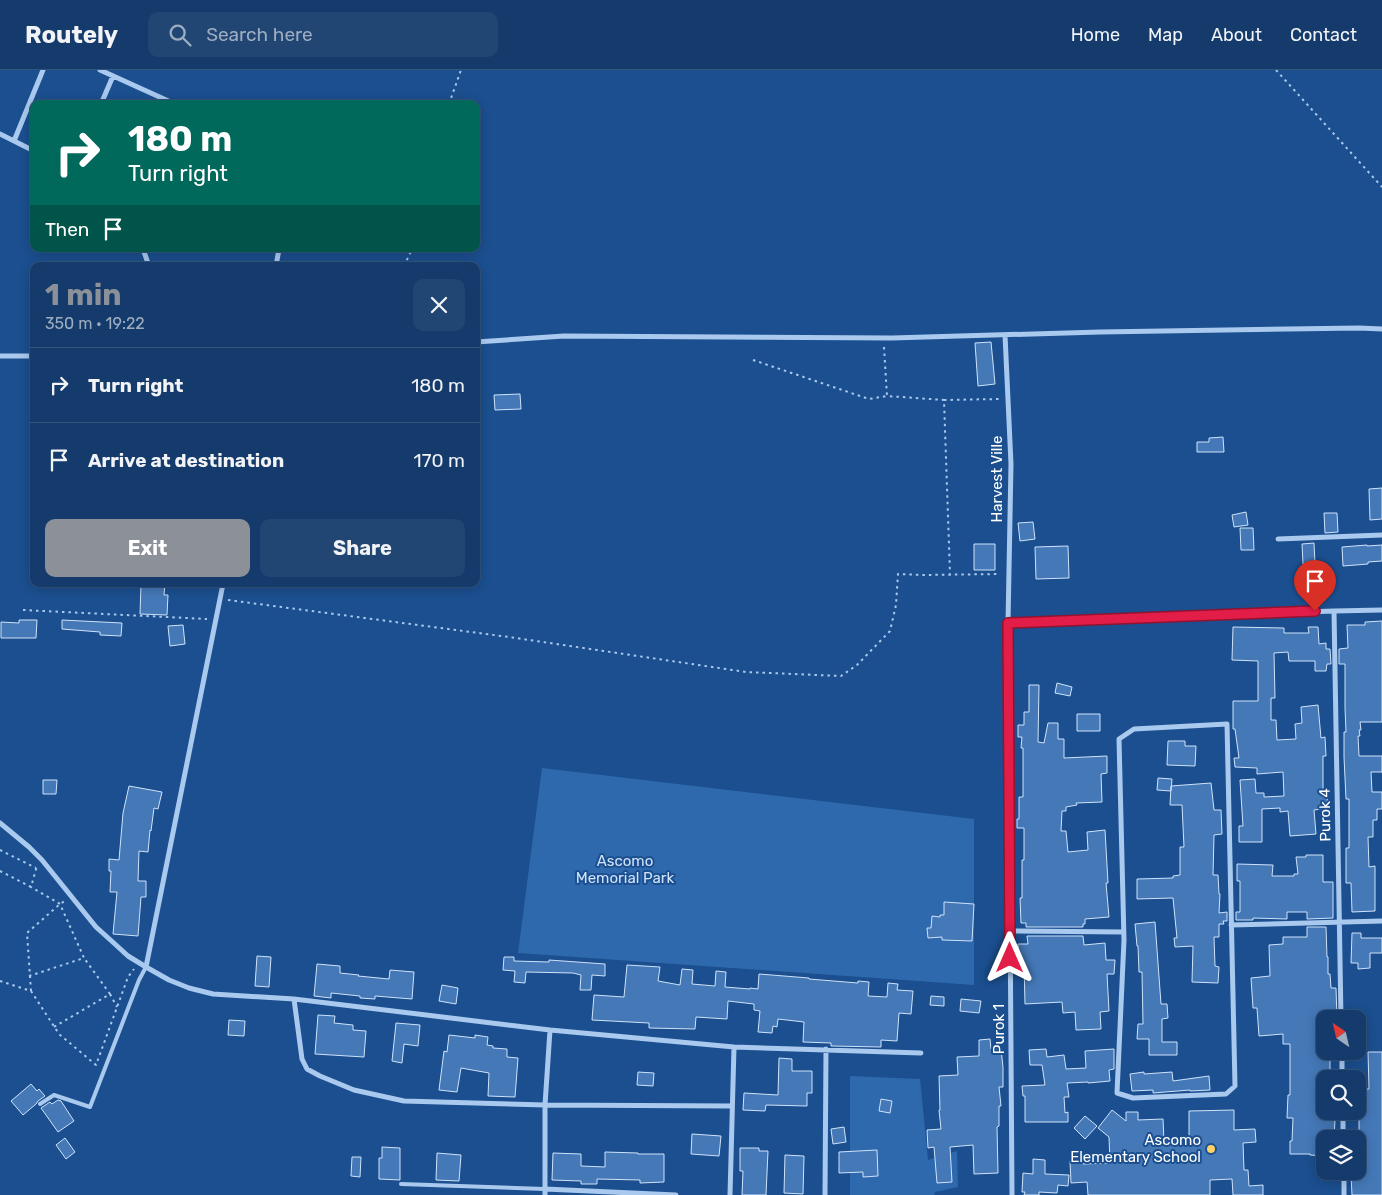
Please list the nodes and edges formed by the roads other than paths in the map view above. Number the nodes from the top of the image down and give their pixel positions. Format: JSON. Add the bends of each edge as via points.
{"nodes":[{"id":1,"x":43,"y":70,"type":"edge"},
{"id":2,"x":100,"y":70,"type":"edge"},
{"id":3,"x":113,"y":76,"type":"junction"},
{"id":4,"x":31,"y":100,"type":"edge"},
{"id":5,"x":103,"y":100,"type":"edge"},
{"id":6,"x":166,"y":100,"type":"edge"},
{"id":7,"x":30,"y":102,"type":"edge"},
{"id":8,"x":0,"y":134,"type":"edge"},
{"id":9,"x":14,"y":141,"type":"junction"},
{"id":10,"x":30,"y":149,"type":"edge"},
{"id":11,"x":1382,"y":329,"type":"edge"},
{"id":12,"x":1005,"y":335,"type":"junction"},
{"id":13,"x":480,"y":342,"type":"edge"},
{"id":14,"x":0,"y":356,"type":"edge"},
{"id":15,"x":30,"y":356,"type":"edge"},
{"id":16,"x":1382,"y":535,"type":"edge"},
{"id":17,"x":1278,"y":539,"type":"dead end"},
{"id":18,"x":223,"y":587,"type":"edge"},
{"id":19,"x":1334,"y":610,"type":"junction"},
{"id":20,"x":1382,"y":610,"type":"edge"},
{"id":21,"x":1008,"y":623,"type":"junction"},
{"id":22,"x":0,"y":823,"type":"edge"},
{"id":23,"x":1339,"y":921,"type":"junction"},
{"id":24,"x":1382,"y":921,"type":"edge"},
{"id":25,"x":1232,"y":925,"type":"junction"},
{"id":26,"x":1011,"y":931,"type":"junction"},
{"id":27,"x":1124,"y":932,"type":"junction"},
{"id":28,"x":146,"y":967,"type":"junction"},
{"id":29,"x":294,"y":999,"type":"junction"},
{"id":30,"x":1341,"y":1010,"type":"edge"},
{"id":31,"x":550,"y":1030,"type":"junction"},
{"id":32,"x":734,"y":1046,"type":"junction"},
{"id":33,"x":826,"y":1049,"type":"junction"},
{"id":34,"x":921,"y":1054,"type":"dead end"},
{"id":35,"x":40,"y":1104,"type":"dead end"},
{"id":36,"x":545,"y":1105,"type":"junction"},
{"id":37,"x":732,"y":1106,"type":"junction"},
{"id":38,"x":1344,"y":1180,"type":"edge"},
{"id":39,"x":401,"y":1184,"type":"dead end"},
{"id":40,"x":545,"y":1192,"type":"edge"},
{"id":41,"x":676,"y":1195,"type":"edge"},
{"id":42,"x":730,"y":1195,"type":"edge"},
{"id":43,"x":825,"y":1195,"type":"edge"},
{"id":44,"x":1012,"y":1195,"type":"edge"},
{"id":45,"x":1344,"y":1195,"type":"edge"}],
"edges":[{"from":1,"to":4,"type":"street"},
{"from":2,"to":3,"type":"street"},
{"from":3,"to":5,"type":"street"},
{"from":3,"to":6,"type":"street"},
{"from":7,"to":9,"type":"street"},
{"from":8,"to":9,"type":"street"},
{"from":9,"to":10,"type":"street"},
{"from":11,"to":12,"type":"street"},
{"from":12,"to":13,"type":"street","via":[[884,338],[564,336]]},
{"from":12,"to":21,"type":"street","name":"Harvest Ville","via":[[1011,464]]},
{"from":14,"to":15,"type":"street"},
{"from":16,"to":17,"type":"street"},
{"from":18,"to":28,"type":"street"},
{"from":19,"to":20,"type":"street"},
{"from":19,"to":21,"type":"street"},
{"from":19,"to":23,"type":"street","name":"Purok 4"},
{"from":21,"to":26,"type":"street","name":"Purok 1"},
{"from":22,"to":28,"type":"street","via":[[42,860],[96,927],[128,956]]},
{"from":23,"to":24,"type":"street"},
{"from":23,"to":25,"type":"street"},
{"from":23,"to":30,"type":"street","name":"Purok 4"},
{"from":25,"to":27,"type":"street","via":[[1235,1086],[1226,1094],[1134,1098],[1117,1093]]},
{"from":25,"to":27,"type":"street","via":[[1227,724],[1134,729],[1119,739]]},
{"from":26,"to":27,"type":"street"},
{"from":26,"to":44,"type":"street","name":"Purok 1"},
{"from":28,"to":29,"type":"street","via":[[188,988],[214,994]]},
{"from":28,"to":35,"type":"lane","via":[[90,1107],[54,1095]]},
{"from":29,"to":31,"type":"street"},
{"from":29,"to":36,"type":"street","via":[[302,1059],[307,1069],[320,1076],[354,1090],[404,1101]]},
{"from":31,"to":32,"type":"street"},
{"from":31,"to":36,"type":"street"},
{"from":32,"to":33,"type":"street"},
{"from":32,"to":37,"type":"street"},
{"from":33,"to":34,"type":"street"},
{"from":33,"to":43,"type":"street"},
{"from":36,"to":37,"type":"street"},
{"from":36,"to":40,"type":"street"},
{"from":37,"to":42,"type":"street"},
{"from":38,"to":45,"type":"street"},
{"from":39,"to":40,"type":"lane"},
{"from":40,"to":41,"type":"street"}]}
